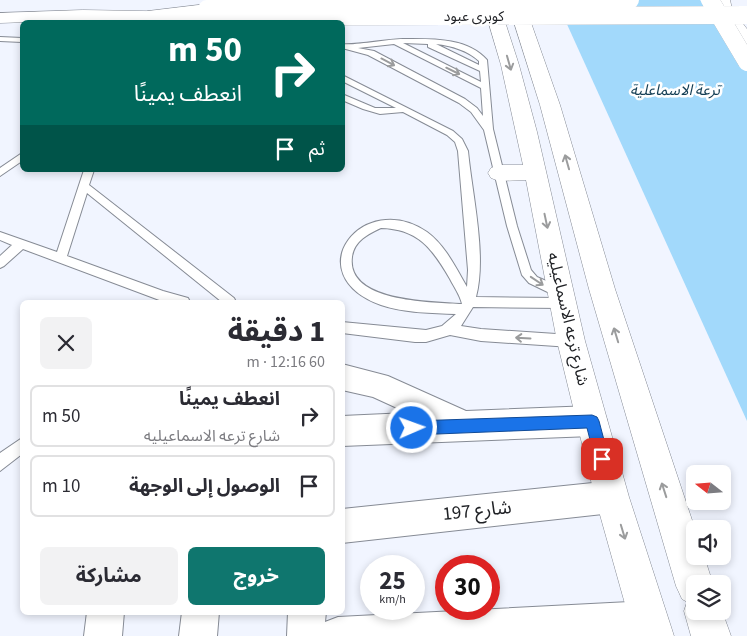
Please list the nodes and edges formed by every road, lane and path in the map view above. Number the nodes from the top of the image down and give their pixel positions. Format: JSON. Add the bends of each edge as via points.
{"nodes":[{"id":1,"x":490,"y":0,"type":"edge"},
{"id":2,"x":515,"y":0,"type":"edge"},
{"id":3,"x":630,"y":0,"type":"edge"},
{"id":4,"x":710,"y":0,"type":"edge"},
{"id":5,"x":724,"y":0,"type":"edge"},
{"id":6,"x":739,"y":0,"type":"edge"},
{"id":7,"x":204,"y":13,"type":"junction"},
{"id":8,"x":747,"y":15,"type":"edge"},
{"id":9,"x":0,"y":18,"type":"edge"},
{"id":10,"x":747,"y":26,"type":"edge"},
{"id":11,"x":20,"y":28,"type":"edge"},
{"id":12,"x":345,"y":28,"type":"edge"},
{"id":13,"x":0,"y":29,"type":"edge"},
{"id":14,"x":747,"y":33,"type":"edge"},
{"id":15,"x":0,"y":39,"type":"edge"},
{"id":16,"x":20,"y":40,"type":"edge"},
{"id":17,"x":747,"y":40,"type":"edge"},
{"id":18,"x":394,"y":41,"type":"junction"},
{"id":19,"x":427,"y":42,"type":"junction"},
{"id":20,"x":346,"y":46,"type":"edge"},
{"id":21,"x":747,"y":62,"type":"edge"},
{"id":22,"x":484,"y":70,"type":"junction"},
{"id":23,"x":345,"y":79,"type":"edge"},
{"id":24,"x":485,"y":87,"type":"junction"},
{"id":25,"x":345,"y":97,"type":"edge"},
{"id":26,"x":405,"y":109,"type":"junction"},
{"id":27,"x":489,"y":130,"type":"junction"},
{"id":28,"x":20,"y":158,"type":"edge"},
{"id":29,"x":88,"y":172,"type":"edge"},
{"id":30,"x":536,"y":172,"type":"junction"},
{"id":31,"x":0,"y":173,"type":"edge"},
{"id":32,"x":499,"y":173,"type":"junction"},
{"id":33,"x":84,"y":186,"type":"junction"},
{"id":34,"x":0,"y":236,"type":"edge"},
{"id":35,"x":21,"y":244,"type":"junction"},
{"id":36,"x":60,"y":259,"type":"junction"},
{"id":37,"x":0,"y":263,"type":"edge"},
{"id":38,"x":562,"y":298,"type":"junction"},
{"id":39,"x":178,"y":300,"type":"edge"},
{"id":40,"x":227,"y":300,"type":"edge"},
{"id":41,"x":467,"y":306,"type":"junction"},
{"id":42,"x":345,"y":326,"type":"edge"},
{"id":43,"x":448,"y":329,"type":"junction"},
{"id":44,"x":571,"y":341,"type":"junction"},
{"id":45,"x":345,"y":377,"type":"edge"},
{"id":46,"x":592,"y":421,"type":"junction"},
{"id":47,"x":464,"y":426,"type":"junction"},
{"id":48,"x":345,"y":431,"type":"edge"},
{"id":49,"x":20,"y":447,"type":"edge"},
{"id":50,"x":0,"y":463,"type":"edge"},
{"id":51,"x":612,"y":497,"type":"junction"},
{"id":52,"x":345,"y":526,"type":"edge"},
{"id":53,"x":692,"y":575,"type":"edge"},
{"id":54,"x":106,"y":615,"type":"edge"},
{"id":55,"x":201,"y":615,"type":"edge"},
{"id":56,"x":307,"y":615,"type":"edge"},
{"id":57,"x":706,"y":620,"type":"edge"},
{"id":58,"x":652,"y":628,"type":"edge"},
{"id":59,"x":509,"y":632,"type":"edge"},
{"id":60,"x":412,"y":634,"type":"edge"},
{"id":61,"x":103,"y":636,"type":"edge"},
{"id":62,"x":198,"y":636,"type":"edge"},
{"id":63,"x":306,"y":636,"type":"edge"},
{"id":64,"x":338,"y":636,"type":"edge"},
{"id":65,"x":711,"y":636,"type":"edge"}],
"edges":[{"from":1,"to":30,"type":"main road","name":"شارع ترعه الاسماعيليه","one_way":true},
{"from":53,"to":2,"type":"main road","one_way":true,"via":[[605,298],[550,105]]},
{"from":3,"to":7,"type":"main road","bridge":true,"via":[[329,3]]},
{"from":4,"to":21,"type":"main road","bridge":true},
{"from":5,"to":14,"type":"main road"},
{"from":5,"to":17,"type":"main road","via":[[724,9]]},
{"from":6,"to":8,"type":"main road"},
{"from":7,"to":8,"type":"main road","name":"كوبرى عبود","bridge":true},
{"from":7,"to":9,"type":"main road"},
{"from":10,"to":12,"type":"main road","name":"كوبرى عبود"},
{"from":11,"to":13,"type":"main road"},
{"from":15,"to":16,"type":"lane"},
{"from":18,"to":19,"type":"lane"},
{"from":18,"to":20,"type":"lane"},
{"from":18,"to":24,"type":"lane","one_way":true},
{"from":19,"to":22,"type":"lane"},
{"from":19,"to":22,"type":"lane","via":[[472,49],[483,60]]},
{"from":20,"to":27,"type":"lane","one_way":true,"via":[[371,53],[462,101],[474,110]]},
{"from":22,"to":24,"type":"lane"},
{"from":23,"to":26,"type":"lane"},
{"from":24,"to":27,"type":"lane"},
{"from":25,"to":26,"type":"lane","via":[[378,112],[392,113]]},
{"from":26,"to":41,"type":"lane","via":[[450,133],[462,146],[475,259],[473,288]]},
{"from":27,"to":32,"type":"lane"},
{"from":28,"to":31,"type":"lane"},
{"from":29,"to":33,"type":"lane"},
{"from":30,"to":32,"type":"main road"},
{"from":30,"to":38,"type":"main road","name":"شارع ترعه الاسماعيليه","one_way":true},
{"from":32,"to":38,"type":"lane","one_way":true,"via":[[526,272]]},
{"from":33,"to":36,"type":"lane"},
{"from":33,"to":40,"type":"lane"},
{"from":34,"to":35,"type":"lane"},
{"from":35,"to":36,"type":"lane"},
{"from":35,"to":37,"type":"lane"},
{"from":36,"to":39,"type":"lane"},
{"from":38,"to":41,"type":"lane"},
{"from":38,"to":44,"type":"main road","name":"شارع ترعه الاسماعيليه"},
{"from":41,"to":41,"type":"lane","via":[[406,306],[381,300],[352,279],[347,271],[345,261],[350,244],[372,226],[393,224],[413,229],[435,247]]},
{"from":41,"to":43,"type":"lane","via":[[463,316]]},
{"from":42,"to":43,"type":"lane","via":[[418,336]]},
{"from":44,"to":43,"type":"lane","one_way":true,"via":[[481,335]]},
{"from":44,"to":46,"type":"main road","name":"شارع ترعه الاسماعيليه"},
{"from":45,"to":47,"type":"street","via":[[389,390]]},
{"from":46,"to":47,"type":"street"},
{"from":46,"to":51,"type":"main road","name":"شارع ترعه الاسماعيليه"},
{"from":47,"to":48,"type":"street"},
{"from":49,"to":50,"type":"lane"},
{"from":51,"to":52,"type":"street","name":"شارع 197"},
{"from":51,"to":58,"type":"main road","name":"شارع ترعه الاسماعيليه","one_way":true},
{"from":54,"to":61,"type":"street"},
{"from":55,"to":62,"type":"street"},
{"from":56,"to":63,"type":"street"},
{"from":57,"to":65,"type":"main road"},
{"from":58,"to":59,"type":"street"},
{"from":59,"to":60,"type":"street"},
{"from":60,"to":64,"type":"street"}]}
